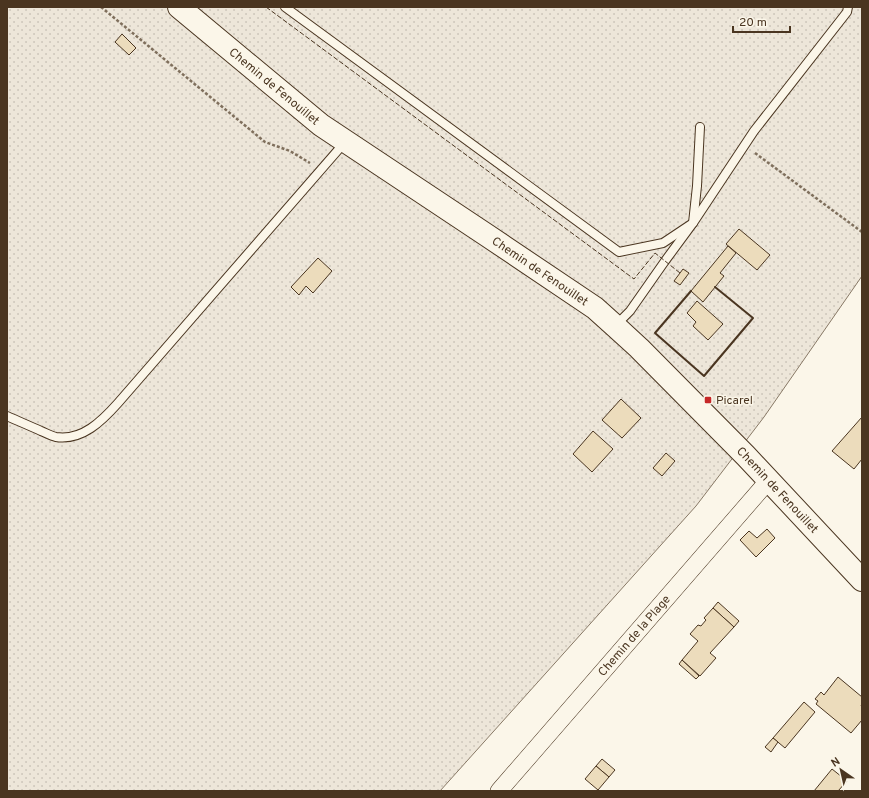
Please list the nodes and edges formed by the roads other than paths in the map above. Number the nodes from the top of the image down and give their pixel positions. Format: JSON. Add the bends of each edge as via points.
{"nodes":[{"id":1,"x":179,"y":7,"type":"edge"},
{"id":2,"x":285,"y":7,"type":"edge"},
{"id":3,"x":848,"y":7,"type":"edge"},
{"id":4,"x":700,"y":127,"type":"dead end"},
{"id":5,"x":346,"y":141,"type":"junction"},
{"id":6,"x":693,"y":223,"type":"junction"},
{"id":7,"x":615,"y":326,"type":"junction"},
{"id":8,"x":7,"y":416,"type":"edge"},
{"id":9,"x":769,"y":480,"type":"junction"},
{"id":10,"x":862,"y":580,"type":"edge"},
{"id":11,"x":499,"y":791,"type":"edge"}],
"edges":[{"from":1,"to":5,"type":"street","name":"Chemin de Fenouillet","via":[[321,125]]},
{"from":2,"to":6,"type":"lane","via":[[619,252],[663,243]]},
{"from":3,"to":6,"type":"lane","via":[[847,12],[754,131]]},
{"from":4,"to":6,"type":"lane"},
{"from":5,"to":7,"type":"street","name":"Chemin de Fenouillet","via":[[595,308]]},
{"from":5,"to":8,"type":"lane","via":[[96,425],[70,437],[55,436]]},
{"from":6,"to":7,"type":"lane","via":[[630,311]]},
{"from":7,"to":9,"type":"street","name":"Chemin de Fenouillet"},
{"from":9,"to":10,"type":"street","name":"Chemin de Fenouillet"},
{"from":9,"to":11,"type":"street","name":"Chemin de la Plage"}]}
